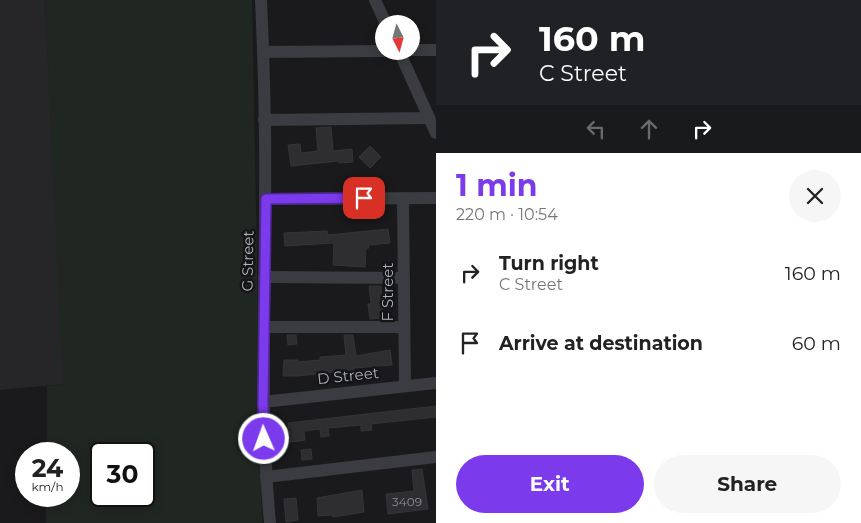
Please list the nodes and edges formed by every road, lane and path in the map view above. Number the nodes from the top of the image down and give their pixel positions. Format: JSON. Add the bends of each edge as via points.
{"nodes":[{"id":1,"x":261,"y":0,"type":"edge"},
{"id":2,"x":375,"y":0,"type":"edge"},
{"id":3,"x":382,"y":15,"type":"edge"},
{"id":4,"x":420,"y":50,"type":"edge"},
{"id":5,"x":436,"y":50,"type":"edge"},
{"id":6,"x":375,"y":51,"type":"edge"},
{"id":7,"x":263,"y":52,"type":"junction"},
{"id":8,"x":403,"y":60,"type":"edge"},
{"id":9,"x":429,"y":118,"type":"junction"},
{"id":10,"x":264,"y":120,"type":"junction"},
{"id":11,"x":436,"y":133,"type":"edge"},
{"id":12,"x":403,"y":198,"type":"junction"},
{"id":13,"x":436,"y":198,"type":"edge"},
{"id":14,"x":266,"y":199,"type":"junction"},
{"id":15,"x":264,"y":277,"type":"junction"},
{"id":16,"x":404,"y":278,"type":"junction"},
{"id":17,"x":264,"y":327,"type":"junction"},
{"id":18,"x":404,"y":327,"type":"junction"},
{"id":19,"x":436,"y":383,"type":"edge"},
{"id":20,"x":405,"y":386,"type":"junction"},
{"id":21,"x":263,"y":402,"type":"junction"},
{"id":22,"x":436,"y":457,"type":"edge"},
{"id":23,"x":266,"y":477,"type":"junction"},
{"id":24,"x":270,"y":523,"type":"edge"}],
"edges":[{"from":1,"to":7,"type":"street","name":"G Street"},
{"from":2,"to":3,"type":"street"},
{"from":4,"to":5,"type":"street"},
{"from":6,"to":7,"type":"street"},
{"from":7,"to":10,"type":"street","name":"G Street"},
{"from":8,"to":9,"type":"street"},
{"from":9,"to":10,"type":"street"},
{"from":9,"to":11,"type":"street"},
{"from":10,"to":14,"type":"street","name":"G Street"},
{"from":12,"to":13,"type":"street"},
{"from":12,"to":14,"type":"street"},
{"from":12,"to":16,"type":"street","name":"F Street"},
{"from":14,"to":15,"type":"street","name":"G Street"},
{"from":15,"to":16,"type":"street"},
{"from":15,"to":17,"type":"street","name":"G Street"},
{"from":16,"to":18,"type":"street","name":"F Street"},
{"from":17,"to":18,"type":"street"},
{"from":17,"to":21,"type":"street","name":"G Street"},
{"from":18,"to":20,"type":"street","name":"F Street"},
{"from":19,"to":20,"type":"street","name":"D Street"},
{"from":20,"to":21,"type":"street","name":"D Street"},
{"from":21,"to":23,"type":"street","name":"G Street"},
{"from":22,"to":23,"type":"street"},
{"from":23,"to":24,"type":"street","name":"G Street"}]}
